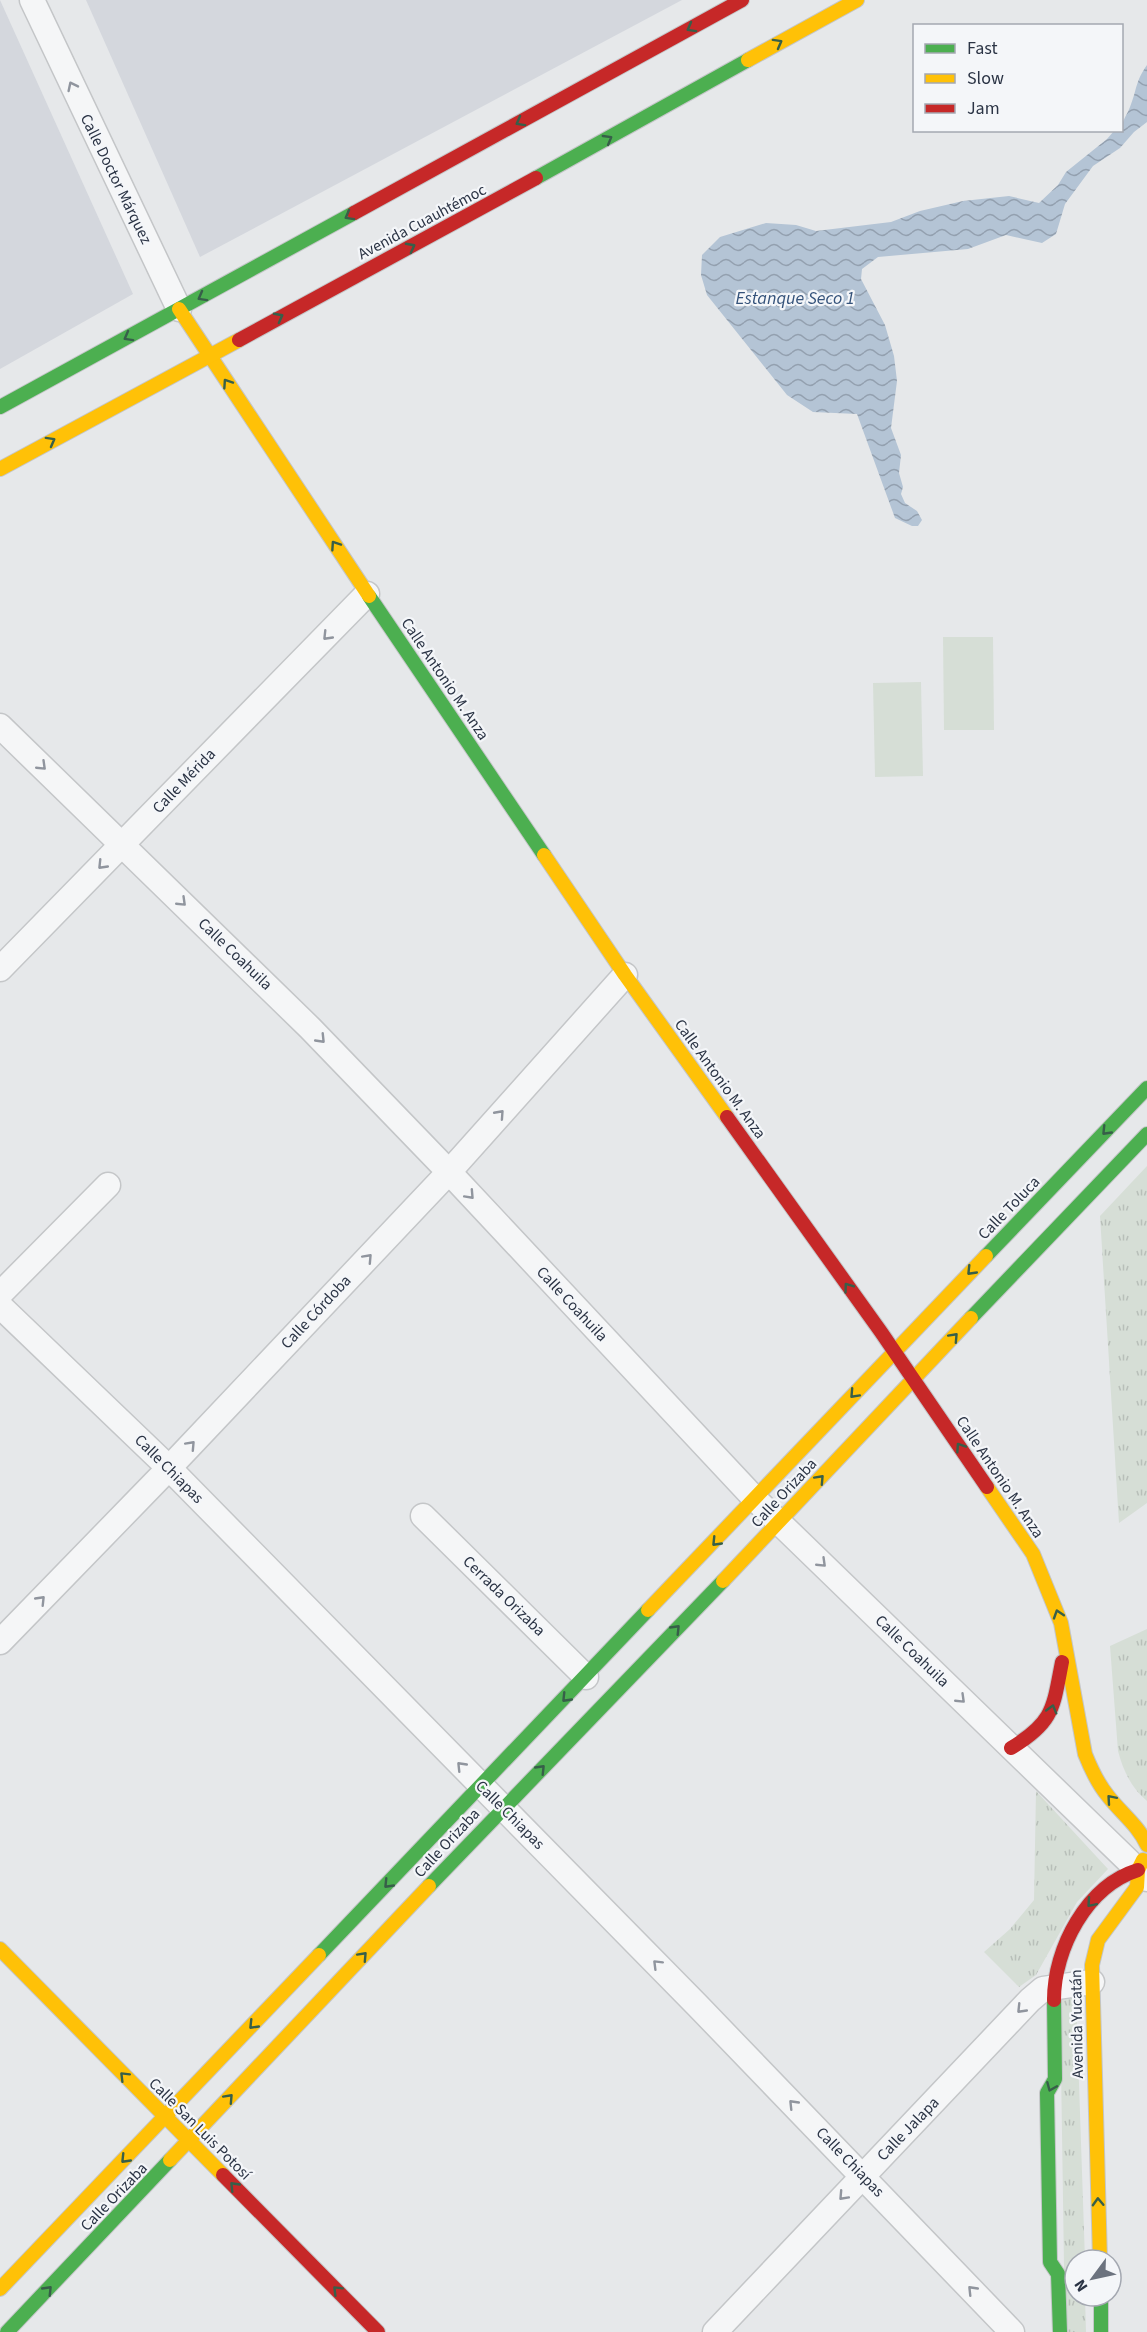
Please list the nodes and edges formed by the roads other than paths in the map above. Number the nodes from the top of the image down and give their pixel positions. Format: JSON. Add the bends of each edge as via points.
{"nodes":[{"id":1,"x":32,"y":0,"type":"edge"},
{"id":2,"x":742,"y":0,"type":"edge"},
{"id":3,"x":857,"y":0,"type":"edge"},
{"id":4,"x":179,"y":309,"type":"junction"},
{"id":5,"x":208,"y":354,"type":"junction"},
{"id":6,"x":0,"y":407,"type":"edge"},
{"id":7,"x":0,"y":469,"type":"edge"},
{"id":8,"x":368,"y":594,"type":"junction"},
{"id":9,"x":0,"y":726,"type":"edge"},
{"id":10,"x":122,"y":844,"type":"junction"},
{"id":11,"x":0,"y":969,"type":"edge"},
{"id":12,"x":625,"y":975,"type":"junction"},
{"id":13,"x":1147,"y":1088,"type":"edge"},
{"id":14,"x":1147,"y":1134,"type":"edge"},
{"id":15,"x":449,"y":1172,"type":"junction"},
{"id":16,"x":108,"y":1185,"type":"dead end"},
{"id":17,"x":0,"y":1294,"type":"edge"},
{"id":18,"x":0,"y":1306,"type":"edge"},
{"id":19,"x":894,"y":1351,"type":"junction"},
{"id":20,"x":913,"y":1379,"type":"junction"},
{"id":21,"x":169,"y":1468,"type":"junction"},
{"id":22,"x":756,"y":1500,"type":"junction"},
{"id":23,"x":423,"y":1516,"type":"dead end"},
{"id":24,"x":780,"y":1522,"type":"junction"},
{"id":25,"x":0,"y":1642,"type":"edge"},
{"id":26,"x":1065,"y":1649,"type":"junction"},
{"id":27,"x":586,"y":1677,"type":"junction"},
{"id":28,"x":1011,"y":1748,"type":"junction"},
{"id":29,"x":481,"y":1786,"type":"junction"},
{"id":30,"x":503,"y":1808,"type":"junction"},
{"id":31,"x":1147,"y":1845,"type":"edge"},
{"id":32,"x":1145,"y":1867,"type":"edge"},
{"id":33,"x":0,"y":1949,"type":"edge"},
{"id":34,"x":1092,"y":1982,"type":"junction"},
{"id":35,"x":1054,"y":1986,"type":"junction"},
{"id":36,"x":165,"y":2117,"type":"junction"},
{"id":37,"x":189,"y":2141,"type":"junction"},
{"id":38,"x":863,"y":2175,"type":"junction"},
{"id":39,"x":1100,"y":2248,"type":"edge"},
{"id":40,"x":0,"y":2289,"type":"edge"},
{"id":41,"x":1101,"y":2308,"type":"edge"},
{"id":42,"x":7,"y":2332,"type":"edge"},
{"id":43,"x":378,"y":2332,"type":"edge"},
{"id":44,"x":715,"y":2332,"type":"edge"},
{"id":45,"x":1012,"y":2332,"type":"edge"},
{"id":46,"x":1060,"y":2332,"type":"edge"},
{"id":47,"x":1101,"y":2332,"type":"edge"}],
"edges":[{"from":4,"to":1,"type":"street","name":"Calle Doctor Márquez","one_way":true},
{"from":2,"to":4,"type":"street","one_way":true},
{"from":5,"to":3,"type":"street","name":"Avenida Cuauhtémoc","one_way":true,"via":[[557,168]]},
{"from":4,"to":5,"type":"street","name":"Calle Doctor Márquez"},
{"from":4,"to":6,"type":"street","one_way":true},
{"from":7,"to":5,"type":"street","name":"Avenida Cuauhtémoc","one_way":true},
{"from":8,"to":5,"type":"street","name":"Calle Antonio M. Anza","one_way":true},
{"from":8,"to":10,"type":"street","name":"Calle Mérida","one_way":true},
{"from":8,"to":12,"type":"street","name":"Calle Antonio M. Anza"},
{"from":9,"to":10,"type":"street","name":"Calle Coahuila","one_way":true},
{"from":10,"to":11,"type":"street","name":"Calle Mérida","one_way":true},
{"from":10,"to":15,"type":"street","name":"Calle Coahuila","one_way":true,"via":[[310,1028]]},
{"from":15,"to":12,"type":"street","name":"Calle Córdoba","one_way":true},
{"from":19,"to":12,"type":"street","name":"Calle Antonio M. Anza","one_way":true},
{"from":13,"to":19,"type":"street","name":"Calle Toluca","one_way":true},
{"from":20,"to":14,"type":"street","one_way":true},
{"from":21,"to":15,"type":"street","name":"Calle Córdoba","one_way":true},
{"from":15,"to":22,"type":"street","name":"Calle Coahuila","one_way":true},
{"from":16,"to":17,"type":"street"},
{"from":18,"to":21,"type":"street","name":"Calle Chiapas"},
{"from":19,"to":20,"type":"street","name":"Calle Antonio M. Anza"},
{"from":19,"to":22,"type":"street","name":"Calle Orizaba","one_way":true},
{"from":24,"to":20,"type":"street","name":"Calle Orizaba","one_way":true},
{"from":26,"to":20,"type":"street","name":"Calle Antonio M. Anza","one_way":true,"via":[[1062,1623],[1033,1554]]},
{"from":25,"to":21,"type":"street","name":"Calle Córdoba","one_way":true},
{"from":29,"to":21,"type":"street","name":"Calle Chiapas","one_way":true},
{"from":22,"to":24,"type":"street","name":"Calle Coahuila"},
{"from":22,"to":27,"type":"street","name":"Calle Orizaba","one_way":true},
{"from":23,"to":27,"type":"street","name":"Cerrada Orizaba"},
{"from":24,"to":28,"type":"street","name":"Calle Coahuila","one_way":true},
{"from":30,"to":24,"type":"street","name":"Calle Orizaba","one_way":true},
{"from":28,"to":26,"type":"street","one_way":true,"via":[[1030,1738],[1048,1720]]},
{"from":31,"to":26,"type":"street","name":"Calle Antonio M. Anza","one_way":true,"via":[[1143,1834],[1107,1795],[1092,1771],[1085,1754]]},
{"from":27,"to":29,"type":"street","name":"Calle Orizaba","one_way":true},
{"from":28,"to":32,"type":"street","name":"Calle Coahuila"},
{"from":29,"to":30,"type":"street","name":"Calle Chiapas"},
{"from":29,"to":36,"type":"street","name":"Calle Orizaba","one_way":true},
{"from":37,"to":30,"type":"street","name":"Calle Orizaba","one_way":true},
{"from":38,"to":30,"type":"street","name":"Calle Chiapas","one_way":true},
{"from":32,"to":34,"type":"street","name":"Avenida Yucatán","via":[[1137,1887],[1098,1940]]},
{"from":32,"to":35,"type":"street","name":"Avenida Yucatán","one_way":true,"via":[[1122,1875],[1089,1904],[1065,1944]]},
{"from":36,"to":33,"type":"street","name":"Calle San Luis Potosí","one_way":true},
{"from":34,"to":35,"type":"street","name":"Calle Jalapa"},
{"from":39,"to":34,"type":"street","name":"Avenida Yucatán","one_way":true},
{"from":35,"to":38,"type":"street","name":"Calle Jalapa","one_way":true,"via":[[1030,2000]]},
{"from":35,"to":46,"type":"street","name":"Avenida Yucatán","one_way":true,"via":[[1055,2079],[1047,2093],[1047,2116],[1050,2262],[1058,2274]]},
{"from":36,"to":37,"type":"street","name":"Calle San Luis Potosí"},
{"from":36,"to":40,"type":"street","name":"Calle Orizaba","one_way":true},
{"from":42,"to":37,"type":"street","name":"Calle Orizaba","one_way":true},
{"from":43,"to":37,"type":"street","name":"Calle San Luis Potosí","one_way":true},
{"from":38,"to":44,"type":"street","name":"Calle Jalapa","one_way":true},
{"from":45,"to":38,"type":"street","name":"Calle Chiapas","one_way":true},
{"from":41,"to":47,"type":"street"}]}
